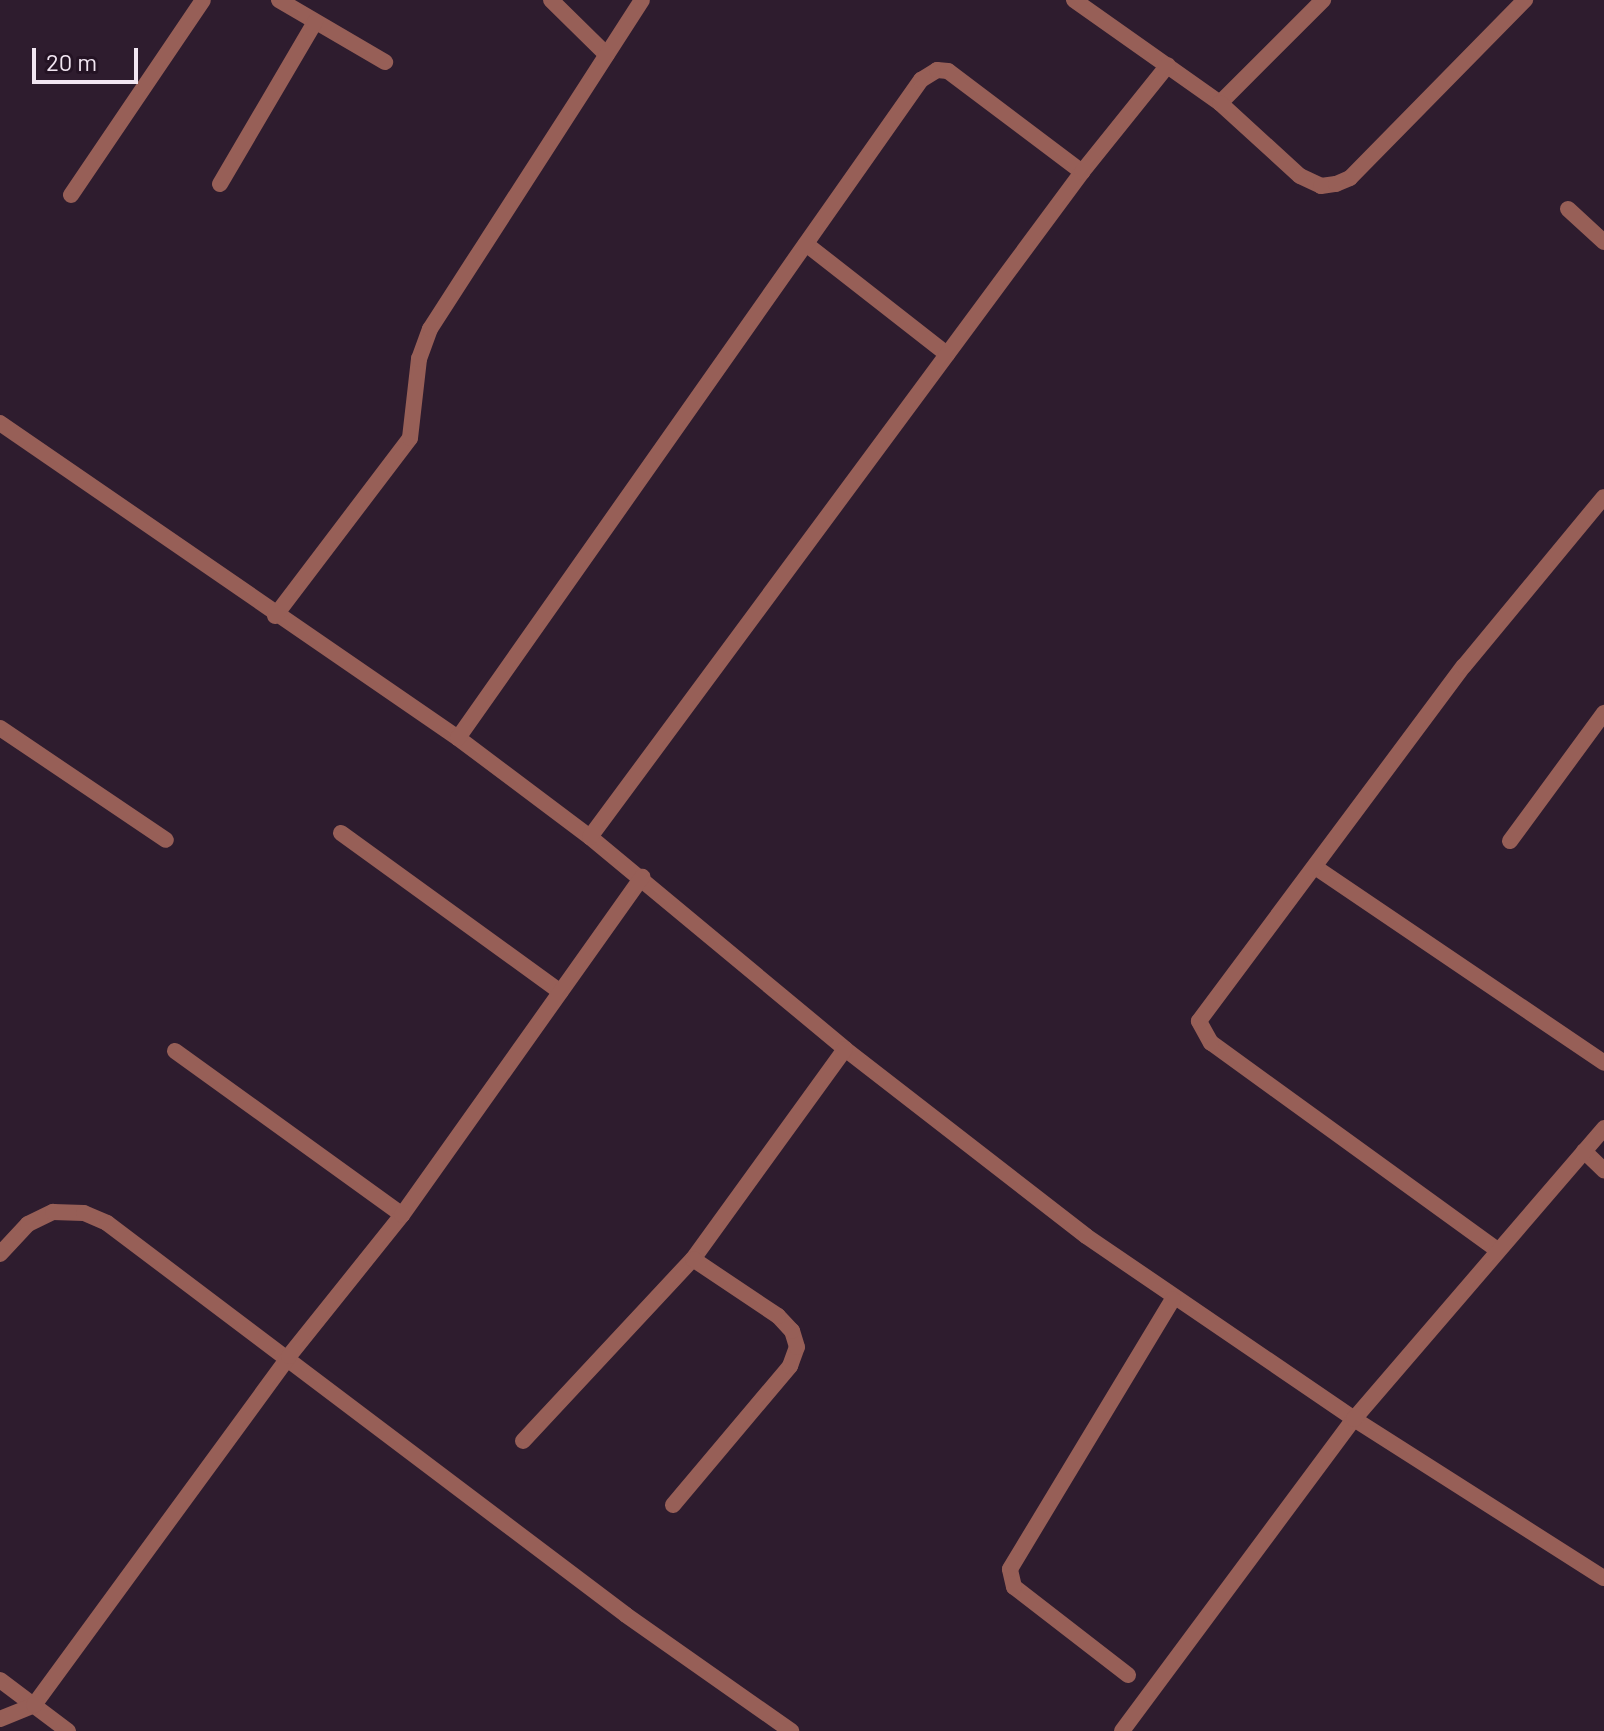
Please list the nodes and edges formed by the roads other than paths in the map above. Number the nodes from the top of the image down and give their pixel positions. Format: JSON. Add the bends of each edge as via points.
{"nodes":[{"id":1,"x":203,"y":0,"type":"edge"},
{"id":2,"x":279,"y":0,"type":"edge"},
{"id":3,"x":551,"y":0,"type":"edge"},
{"id":4,"x":642,"y":0,"type":"edge"},
{"id":5,"x":1074,"y":0,"type":"edge"},
{"id":6,"x":1323,"y":0,"type":"edge"},
{"id":7,"x":1525,"y":0,"type":"edge"},
{"id":8,"x":315,"y":22,"type":"junction"},
{"id":9,"x":607,"y":55,"type":"junction"},
{"id":10,"x":385,"y":62,"type":"dead end"},
{"id":11,"x":1168,"y":65,"type":"junction"},
{"id":12,"x":1220,"y":103,"type":"junction"},
{"id":13,"x":1082,"y":172,"type":"junction"},
{"id":14,"x":220,"y":184,"type":"dead end"},
{"id":15,"x":71,"y":195,"type":"dead end"},
{"id":16,"x":1568,"y":209,"type":"dead end"},
{"id":17,"x":1604,"y":242,"type":"edge"},
{"id":18,"x":806,"y":244,"type":"junction"},
{"id":19,"x":947,"y":354,"type":"junction"},
{"id":20,"x":0,"y":423,"type":"edge"},
{"id":21,"x":1604,"y":497,"type":"edge"},
{"id":22,"x":275,"y":616,"type":"junction"},
{"id":23,"x":1604,"y":713,"type":"edge"},
{"id":24,"x":0,"y":728,"type":"edge"},
{"id":25,"x":458,"y":738,"type":"junction"},
{"id":26,"x":341,"y":833,"type":"dead end"},
{"id":27,"x":590,"y":837,"type":"junction"},
{"id":28,"x":166,"y":840,"type":"dead end"},
{"id":29,"x":1510,"y":841,"type":"dead end"},
{"id":30,"x":1315,"y":867,"type":"junction"},
{"id":31,"x":642,"y":877,"type":"junction"},
{"id":32,"x":561,"y":992,"type":"junction"},
{"id":33,"x":845,"y":1049,"type":"junction"},
{"id":34,"x":175,"y":1051,"type":"dead end"},
{"id":35,"x":1604,"y":1063,"type":"edge"},
{"id":36,"x":1604,"y":1128,"type":"edge"},
{"id":37,"x":1584,"y":1151,"type":"junction"},
{"id":38,"x":1604,"y":1170,"type":"edge"},
{"id":39,"x":402,"y":1215,"type":"junction"},
{"id":40,"x":1496,"y":1249,"type":"junction"},
{"id":41,"x":0,"y":1254,"type":"edge"},
{"id":42,"x":693,"y":1259,"type":"junction"},
{"id":43,"x":1173,"y":1299,"type":"junction"},
{"id":44,"x":289,"y":1356,"type":"junction"},
{"id":45,"x":1354,"y":1419,"type":"junction"},
{"id":46,"x":523,"y":1441,"type":"dead end"},
{"id":47,"x":673,"y":1505,"type":"dead end"},
{"id":48,"x":1604,"y":1578,"type":"edge"},
{"id":49,"x":1128,"y":1675,"type":"dead end"},
{"id":50,"x":0,"y":1680,"type":"edge"},
{"id":51,"x":34,"y":1705,"type":"junction"},
{"id":52,"x":0,"y":1719,"type":"edge"},
{"id":53,"x":68,"y":1731,"type":"edge"},
{"id":54,"x":791,"y":1731,"type":"edge"},
{"id":55,"x":1122,"y":1731,"type":"edge"}],
"edges":[{"from":1,"to":15,"type":"street"},
{"from":2,"to":8,"type":"street"},
{"from":3,"to":9,"type":"street"},
{"from":4,"to":9,"type":"street"},
{"from":5,"to":11,"type":"street"},
{"from":6,"to":12,"type":"street"},
{"from":7,"to":12,"type":"street","via":[[1350,178],[1336,184],[1321,186],[1300,176]]},
{"from":8,"to":10,"type":"street"},
{"from":8,"to":14,"type":"street"},
{"from":9,"to":22,"type":"street","via":[[430,329],[419,359],[410,438]]},
{"from":11,"to":12,"type":"street"},
{"from":11,"to":13,"type":"street"},
{"from":13,"to":18,"type":"street","via":[[948,71],[937,70],[921,80]]},
{"from":13,"to":19,"type":"street"},
{"from":16,"to":17,"type":"street"},
{"from":18,"to":19,"type":"street"},
{"from":18,"to":25,"type":"street"},
{"from":19,"to":27,"type":"street"},
{"from":20,"to":22,"type":"street"},
{"from":21,"to":30,"type":"street","via":[[1464,666]]},
{"from":22,"to":25,"type":"street"},
{"from":23,"to":29,"type":"street"},
{"from":24,"to":28,"type":"street"},
{"from":25,"to":27,"type":"street"},
{"from":26,"to":32,"type":"street"},
{"from":27,"to":31,"type":"street"},
{"from":30,"to":35,"type":"street"},
{"from":30,"to":40,"type":"street","via":[[1203,1010],[1202,1032]]},
{"from":31,"to":32,"type":"street"},
{"from":31,"to":33,"type":"street"},
{"from":32,"to":39,"type":"street"},
{"from":33,"to":42,"type":"street"},
{"from":33,"to":43,"type":"street","via":[[1047,1208]]},
{"from":34,"to":39,"type":"street"},
{"from":36,"to":37,"type":"street"},
{"from":37,"to":38,"type":"street"},
{"from":37,"to":40,"type":"street"},
{"from":39,"to":44,"type":"street"},
{"from":40,"to":45,"type":"street"},
{"from":41,"to":44,"type":"street","via":[[28,1224],[53,1212],[84,1213],[107,1223]]},
{"from":42,"to":46,"type":"street"},
{"from":42,"to":47,"type":"street","via":[[778,1316],[792,1331],[797,1347],[790,1366]]},
{"from":43,"to":45,"type":"street"},
{"from":43,"to":49,"type":"street","via":[[1010,1569],[1014,1587]]},
{"from":44,"to":51,"type":"street"},
{"from":44,"to":54,"type":"street","via":[[626,1615]]},
{"from":45,"to":48,"type":"street"},
{"from":45,"to":55,"type":"street"},
{"from":50,"to":51,"type":"street"},
{"from":51,"to":52,"type":"street"},
{"from":51,"to":53,"type":"street"}]}
